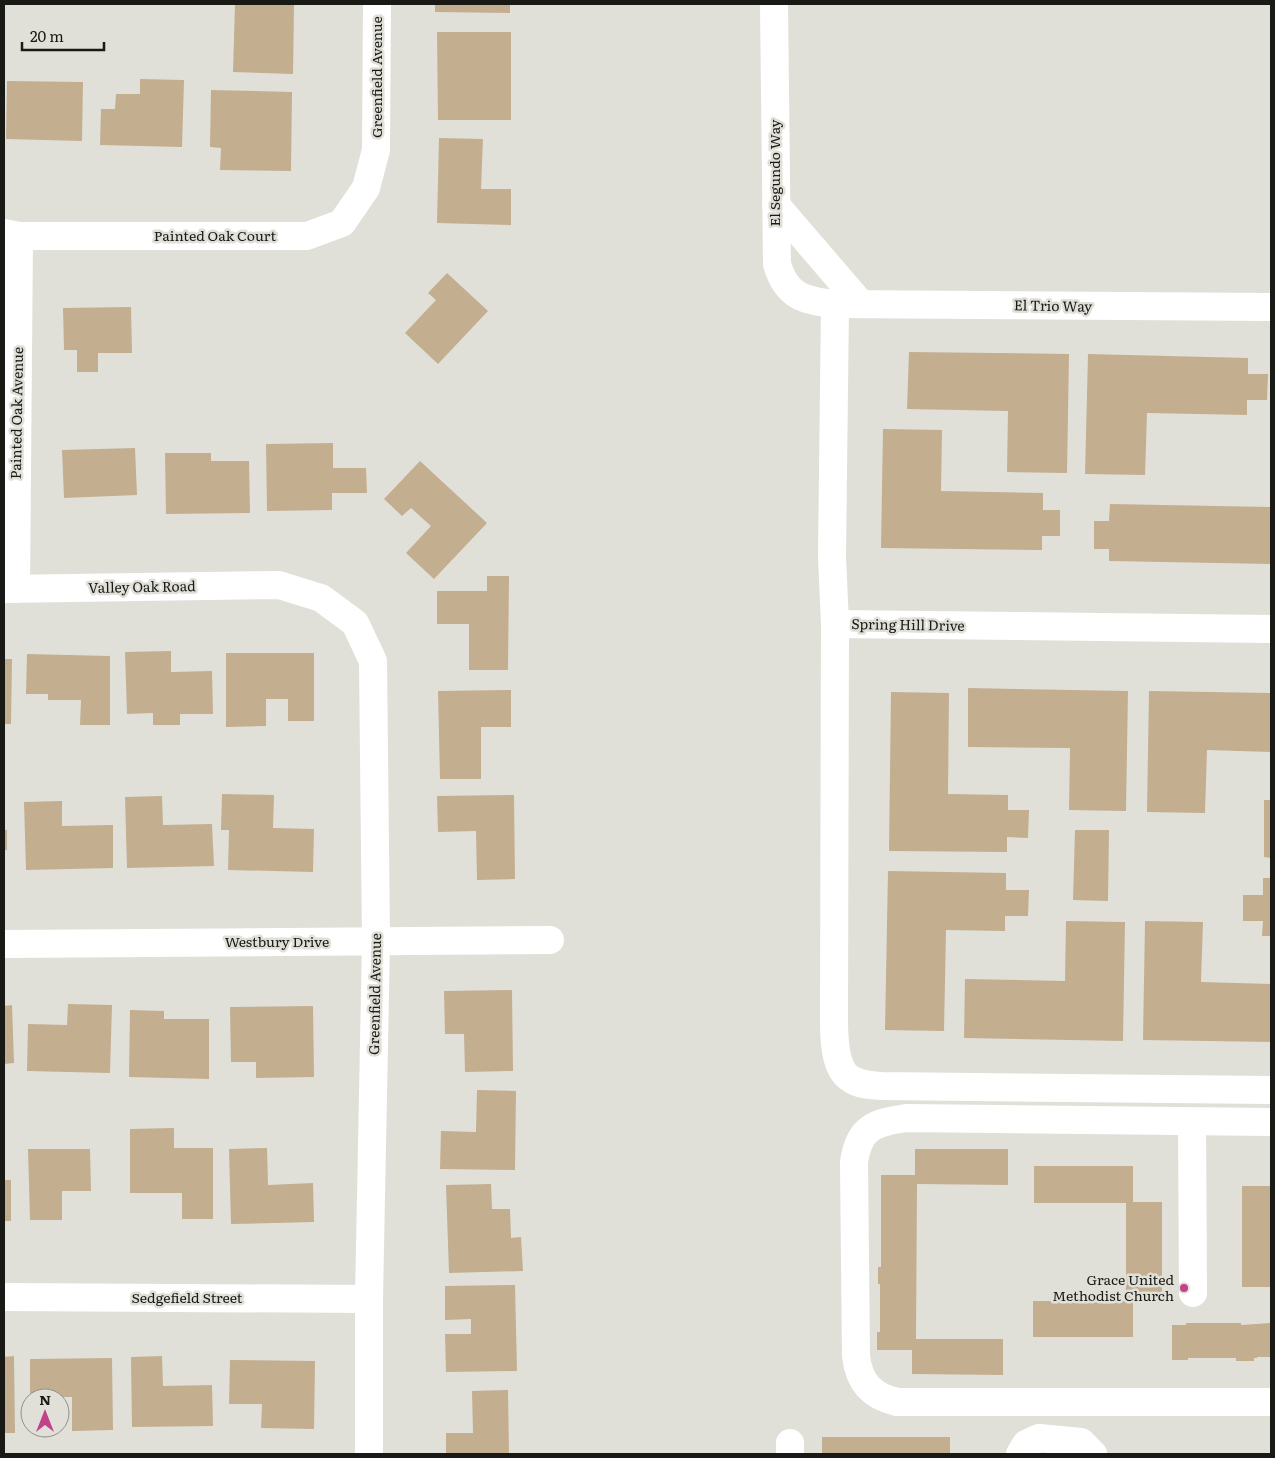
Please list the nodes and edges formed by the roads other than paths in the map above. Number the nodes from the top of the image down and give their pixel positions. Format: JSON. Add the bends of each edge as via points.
{"nodes":[{"id":1,"x":377,"y":4,"type":"edge"},
{"id":2,"x":774,"y":4,"type":"edge"},
{"id":3,"x":376,"y":150,"type":"joint"},
{"id":4,"x":776,"y":205,"type":"junction"},
{"id":5,"x":11,"y":234,"type":"edge"},
{"id":6,"x":848,"y":304,"type":"junction"},
{"id":7,"x":1271,"y":307,"type":"edge"},
{"id":8,"x":279,"y":585,"type":"joint"},
{"id":9,"x":10,"y":589,"type":"edge"},
{"id":10,"x":835,"y":624,"type":"junction"},
{"id":11,"x":1271,"y":629,"type":"edge"},
{"id":12,"x":550,"y":940,"type":"dead end"},
{"id":13,"x":376,"y":941,"type":"junction"},
{"id":14,"x":4,"y":944,"type":"edge"},
{"id":15,"x":1271,"y":1090,"type":"edge"},
{"id":16,"x":1192,"y":1122,"type":"junction"},
{"id":17,"x":1271,"y":1122,"type":"edge"},
{"id":18,"x":1193,"y":1293,"type":"dead end"},
{"id":19,"x":4,"y":1297,"type":"edge"},
{"id":20,"x":370,"y":1299,"type":"junction"},
{"id":21,"x":1271,"y":1402,"type":"edge"},
{"id":22,"x":370,"y":1454,"type":"edge"},
{"id":23,"x":1020,"y":1454,"type":"edge"},
{"id":24,"x":1093,"y":1454,"type":"edge"}],
"edges":[{"from":1,"to":3,"type":"street","name":"Greenfield Avenue"},
{"from":2,"to":4,"type":"street","name":"El Segundo Way"},
{"from":3,"to":5,"type":"street","name":"Painted Oak Court","via":[[366,188],[342,222],[307,236]]},
{"from":4,"to":6,"type":"street"},
{"from":4,"to":6,"type":"street","name":"El Segundo Way","via":[[777,264],[789,289],[801,298],[816,302]]},
{"from":5,"to":9,"type":"street","name":"Painted Oak Avenue"},
{"from":6,"to":7,"type":"street","name":"El Trio Way"},
{"from":6,"to":10,"type":"street","name":"Spring Hill Drive","via":[[832,557]]},
{"from":8,"to":9,"type":"street","name":"Valley Oak Road"},
{"from":8,"to":13,"type":"street","name":"Greenfield Avenue","via":[[321,598],[355,623],[373,661]]},
{"from":10,"to":11,"type":"street","name":"Spring Hill Drive"},
{"from":10,"to":15,"type":"street","via":[[834,1010],[841,1070],[850,1079],[881,1086]]},
{"from":12,"to":13,"type":"street","name":"Westbury Drive"},
{"from":13,"to":14,"type":"street","name":"Westbury Drive"},
{"from":13,"to":20,"type":"street","name":"Greenfield Avenue"},
{"from":16,"to":17,"type":"street"},
{"from":16,"to":18,"type":"street"},
{"from":16,"to":21,"type":"street","via":[[906,1118],[872,1127],[861,1136],[854,1162],[858,1370],[872,1392],[897,1402]]},
{"from":19,"to":20,"type":"street","name":"Sedgefield Street"},
{"from":20,"to":22,"type":"street","name":"Greenfield Avenue"},
{"from":23,"to":24,"type":"street","via":[[1026,1444],[1039,1438],[1081,1442]]}]}
